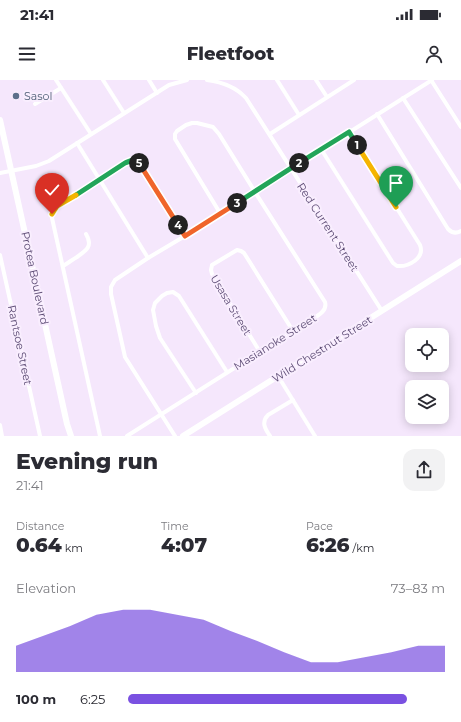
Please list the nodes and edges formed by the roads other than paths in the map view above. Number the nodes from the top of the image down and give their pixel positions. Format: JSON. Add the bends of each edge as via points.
{"nodes":[{"id":1,"x":56,"y":80,"type":"edge"},
{"id":2,"x":103,"y":80,"type":"edge"},
{"id":3,"x":149,"y":80,"type":"edge"},
{"id":4,"x":187,"y":80,"type":"edge"},
{"id":5,"x":207,"y":80,"type":"edge"},
{"id":6,"x":277,"y":80,"type":"edge"},
{"id":7,"x":316,"y":80,"type":"edge"},
{"id":8,"x":354,"y":80,"type":"edge"},
{"id":9,"x":432,"y":80,"type":"edge"},
{"id":10,"x":61,"y":88,"type":"junction"},
{"id":11,"x":156,"y":93,"type":"junction"},
{"id":12,"x":327,"y":97,"type":"junction"},
{"id":13,"x":403,"y":98,"type":"junction"},
{"id":14,"x":35,"y":104,"type":"dead end"},
{"id":15,"x":124,"y":113,"type":"junction"},
{"id":16,"x":377,"y":114,"type":"junction"},
{"id":17,"x":299,"y":115,"type":"junction"},
{"id":18,"x":0,"y":120,"type":"edge"},
{"id":19,"x":461,"y":127,"type":"edge"},
{"id":20,"x":349,"y":132,"type":"junction"},
{"id":21,"x":91,"y":134,"type":"junction"},
{"id":22,"x":270,"y":134,"type":"junction"},
{"id":23,"x":77,"y":143,"type":"junction"},
{"id":24,"x":321,"y":149,"type":"junction"},
{"id":25,"x":291,"y":168,"type":"junction"},
{"id":26,"x":11,"y":171,"type":"junction"},
{"id":27,"x":0,"y":173,"type":"edge"},
{"id":28,"x":99,"y":180,"type":"junction"},
{"id":29,"x":461,"y":188,"type":"edge"},
{"id":30,"x":254,"y":192,"type":"junction"},
{"id":31,"x":220,"y":213,"type":"junction"},
{"id":32,"x":461,"y":231,"type":"edge"},
{"id":33,"x":86,"y":234,"type":"dead end"},
{"id":34,"x":185,"y":236,"type":"junction"},
{"id":35,"x":0,"y":255,"type":"edge"},
{"id":36,"x":148,"y":258,"type":"junction"},
{"id":37,"x":461,"y":261,"type":"edge"},
{"id":38,"x":63,"y":266,"type":"junction"},
{"id":39,"x":382,"y":311,"type":"junction"},
{"id":40,"x":294,"y":331,"type":"junction"},
{"id":41,"x":260,"y":352,"type":"junction"},
{"id":42,"x":227,"y":372,"type":"junction"},
{"id":43,"x":278,"y":376,"type":"junction"},
{"id":44,"x":196,"y":393,"type":"junction"},
{"id":45,"x":293,"y":400,"type":"junction"},
{"id":46,"x":161,"y":414,"type":"junction"},
{"id":47,"x":0,"y":425,"type":"edge"},
{"id":48,"x":2,"y":436,"type":"edge"},
{"id":49,"x":40,"y":436,"type":"edge"},
{"id":50,"x":71,"y":436,"type":"edge"},
{"id":51,"x":100,"y":436,"type":"edge"},
{"id":52,"x":127,"y":436,"type":"edge"},
{"id":53,"x":175,"y":436,"type":"edge"},
{"id":54,"x":183,"y":436,"type":"edge"},
{"id":55,"x":270,"y":436,"type":"edge"},
{"id":56,"x":315,"y":436,"type":"edge"}],
"edges":[{"from":1,"to":10,"type":"street"},
{"from":2,"to":15,"type":"street"},
{"from":3,"to":11,"type":"street"},
{"from":4,"to":11,"type":"street","via":[[169,85]]},
{"from":5,"to":22,"type":"street","name":"Red Current Street","via":[[241,92]]},
{"from":6,"to":17,"type":"street"},
{"from":7,"to":12,"type":"street"},
{"from":8,"to":12,"type":"street"},
{"from":9,"to":13,"type":"street"},
{"from":9,"to":19,"type":"street"},
{"from":10,"to":14,"type":"street"},
{"from":10,"to":21,"type":"street"},
{"from":11,"to":15,"type":"street"},
{"from":12,"to":17,"type":"street"},
{"from":13,"to":16,"type":"street"},
{"from":13,"to":29,"type":"street"},
{"from":15,"to":21,"type":"street"},
{"from":16,"to":20,"type":"street"},
{"from":16,"to":32,"type":"street","via":[[448,229],[455,233]]},
{"from":17,"to":22,"type":"street"},
{"from":18,"to":26,"type":"street","name":"Protea Boulevard"},
{"from":20,"to":24,"type":"street"},
{"from":20,"to":24,"type":"street","via":[[420,245],[421,253],[417,259],[402,266],[393,263]]},
{"from":21,"to":23,"type":"street"},
{"from":22,"to":25,"type":"street","name":"Red Current Street"},
{"from":23,"to":26,"type":"street","via":[[42,164]]},
{"from":23,"to":28,"type":"street"},
{"from":24,"to":25,"type":"street"},
{"from":25,"to":30,"type":"street"},
{"from":25,"to":39,"type":"street","name":"Red Current Street"},
{"from":26,"to":27,"type":"street"},
{"from":26,"to":50,"type":"street","name":"Protea Boulevard"},
{"from":28,"to":34,"type":"street","via":[[125,163],[137,161]]},
{"from":28,"to":36,"type":"street"},
{"from":28,"to":38,"type":"street","via":[[53,211],[52,218]]},
{"from":30,"to":31,"type":"street"},
{"from":30,"to":31,"type":"street","via":[[216,129],[197,123],[186,125],[175,134],[176,142]]},
{"from":30,"to":40,"type":"street","name":"Masianoke Street","via":[[326,304],[321,313]]},
{"from":31,"to":34,"type":"street"},
{"from":33,"to":38,"type":"street","via":[[88,248]]},
{"from":34,"to":36,"type":"street"},
{"from":35,"to":49,"type":"street","name":"Rantsoe Street"},
{"from":36,"to":46,"type":"street","via":[[115,280],[110,290],[125,357]]},
{"from":37,"to":39,"type":"street","name":"Wild Chestnut Street"},
{"from":38,"to":51,"type":"street"},
{"from":39,"to":43,"type":"street","name":"Wild Chestnut Street"},
{"from":40,"to":41,"type":"street","name":"Masianoke Street"},
{"from":40,"to":41,"type":"street","name":"Usasa Street","via":[[244,253],[237,250],[212,265],[212,274]]},
{"from":41,"to":42,"type":"street","name":"Masianoke Street"},
{"from":42,"to":44,"type":"street","name":"Masianoke Street"},
{"from":42,"to":44,"type":"street","via":[[179,296],[173,292],[162,296],[155,303],[153,310],[159,335]]},
{"from":43,"to":45,"type":"street"},
{"from":43,"to":54,"type":"street","name":"Wild Chestnut Street"},
{"from":44,"to":46,"type":"street","name":"Masianoke Street"},
{"from":45,"to":55,"type":"street","via":[[265,418],[264,425]]},
{"from":45,"to":56,"type":"street"},
{"from":46,"to":52,"type":"street","name":"Masianoke Street"},
{"from":46,"to":53,"type":"street"},
{"from":47,"to":48,"type":"street"}]}
